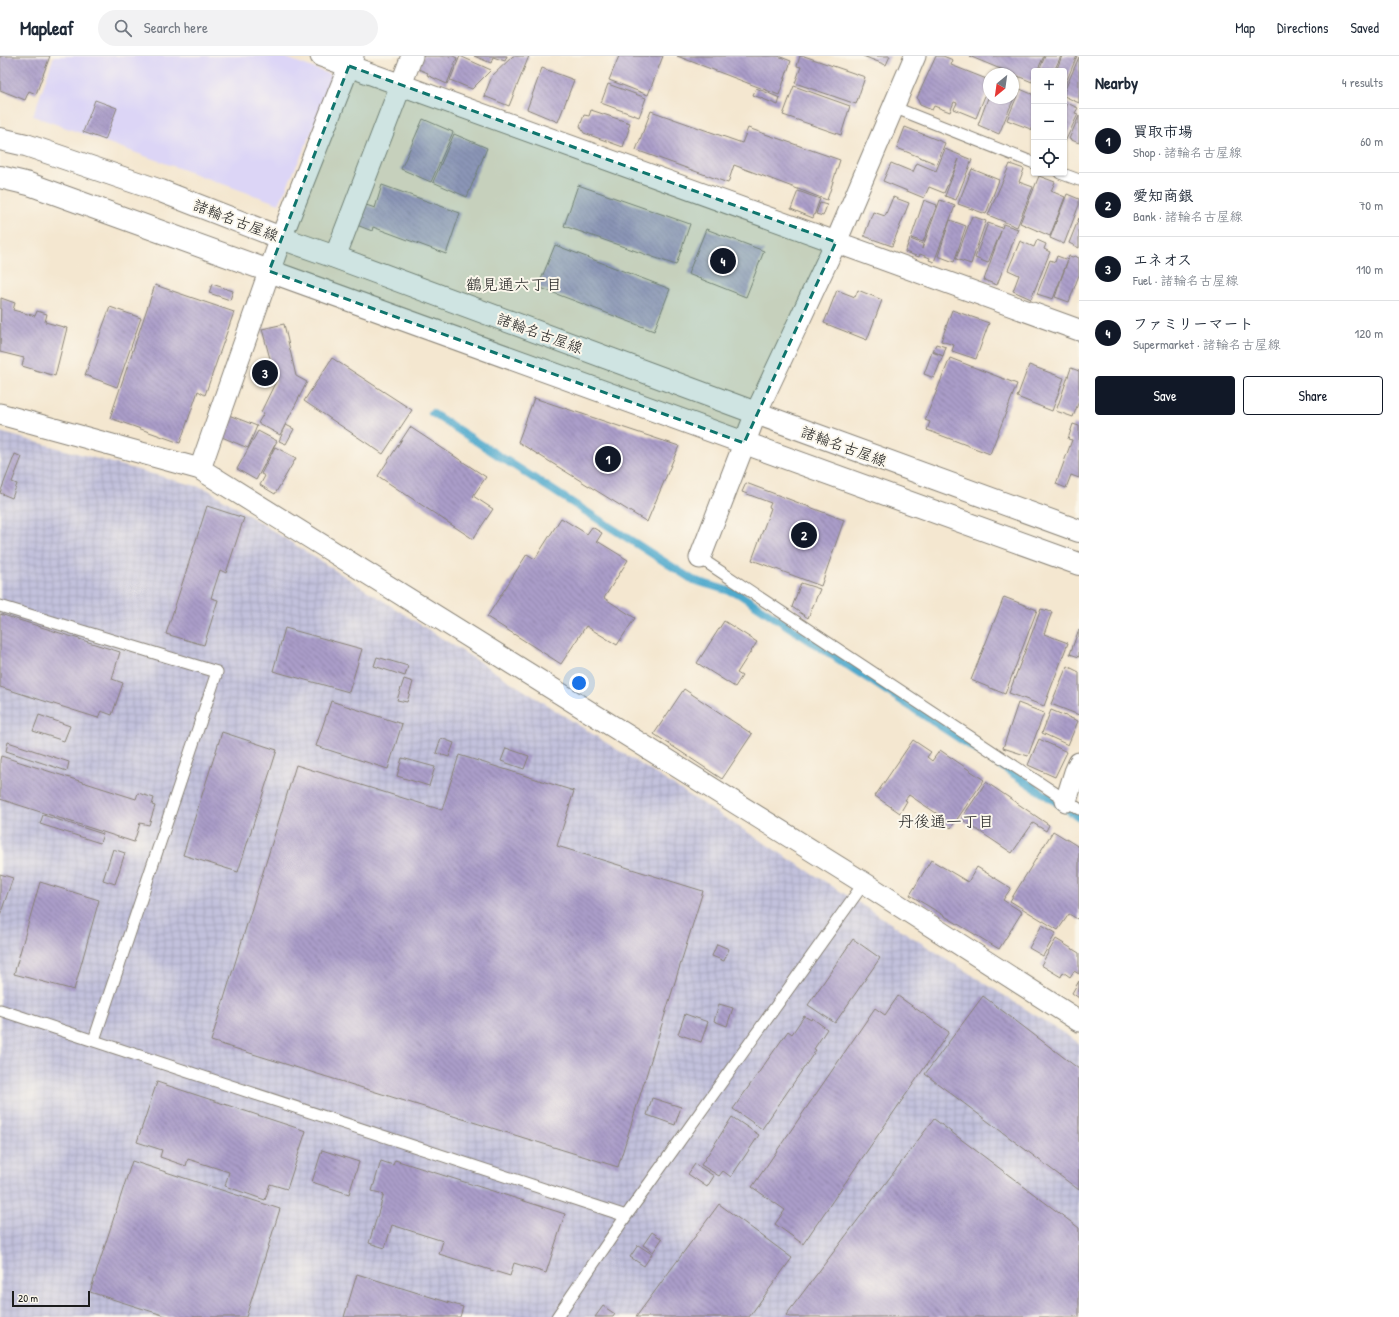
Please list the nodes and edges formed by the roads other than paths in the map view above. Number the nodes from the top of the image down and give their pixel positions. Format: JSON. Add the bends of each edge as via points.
{"nodes":[{"id":1,"x":322,"y":56,"type":"edge"},
{"id":2,"x":412,"y":56,"type":"edge"},
{"id":3,"x":915,"y":56,"type":"edge"},
{"id":4,"x":351,"y":61,"type":"edge"},
{"id":5,"x":400,"y":85,"type":"junction"},
{"id":6,"x":894,"y":107,"type":"junction"},
{"id":7,"x":0,"y":139,"type":"edge"},
{"id":8,"x":1031,"y":162,"type":"edge"},
{"id":9,"x":1067,"y":176,"type":"edge"},
{"id":10,"x":0,"y":178,"type":"edge"},
{"id":11,"x":1079,"y":180,"type":"edge"},
{"id":12,"x":281,"y":238,"type":"junction"},
{"id":13,"x":836,"y":242,"type":"junction"},
{"id":14,"x":335,"y":257,"type":"junction"},
{"id":15,"x":269,"y":271,"type":"junction"},
{"id":16,"x":1079,"y":330,"type":"edge"},
{"id":17,"x":0,"y":414,"type":"edge"},
{"id":18,"x":756,"y":414,"type":"junction"},
{"id":19,"x":744,"y":443,"type":"junction"},
{"id":20,"x":200,"y":469,"type":"junction"},
{"id":21,"x":1079,"y":531,"type":"edge"},
{"id":22,"x":700,"y":558,"type":"joint"},
{"id":23,"x":1079,"y":564,"type":"edge"},
{"id":24,"x":0,"y":606,"type":"edge"},
{"id":25,"x":1078,"y":769,"type":"edge"},
{"id":26,"x":1073,"y":805,"type":"edge"},
{"id":27,"x":864,"y":883,"type":"junction"},
{"id":28,"x":0,"y":1010,"type":"edge"},
{"id":29,"x":1079,"y":1021,"type":"edge"},
{"id":30,"x":94,"y":1040,"type":"junction"},
{"id":31,"x":626,"y":1216,"type":"junction"},
{"id":32,"x":557,"y":1317,"type":"edge"}],
"edges":[{"from":1,"to":4,"type":"street"},
{"from":2,"to":5,"type":"street"},
{"from":3,"to":6,"type":"street"},
{"from":4,"to":5,"type":"street"},
{"from":4,"to":12,"type":"street"},
{"from":5,"to":13,"type":"street"},
{"from":5,"to":14,"type":"street"},
{"from":6,"to":8,"type":"lane"},
{"from":6,"to":13,"type":"street"},
{"from":7,"to":12,"type":"main road","name":"諸輪名古屋線","via":[[26,145],[161,191]]},
{"from":9,"to":11,"type":"lane"},
{"from":10,"to":15,"type":"main road","name":"諸輪名古屋線","via":[[29,184]]},
{"from":12,"to":14,"type":"main road","name":"諸輪名古屋線"},
{"from":12,"to":15,"type":"street"},
{"from":13,"to":16,"type":"street"},
{"from":13,"to":18,"type":"street"},
{"from":14,"to":18,"type":"main road","name":"諸輪名古屋線"},
{"from":15,"to":19,"type":"main road","name":"諸輪名古屋線"},
{"from":15,"to":20,"type":"street"},
{"from":17,"to":20,"type":"street"},
{"from":18,"to":19,"type":"street"},
{"from":18,"to":21,"type":"main road","name":"諸輪名古屋線"},
{"from":19,"to":22,"type":"street"},
{"from":19,"to":23,"type":"main road","name":"諸輪名古屋線"},
{"from":20,"to":27,"type":"street"},
{"from":22,"to":26,"type":"lane"},
{"from":24,"to":30,"type":"lane","via":[[217,672]]},
{"from":25,"to":26,"type":"street"},
{"from":27,"to":29,"type":"street"},
{"from":27,"to":31,"type":"lane"},
{"from":28,"to":30,"type":"lane"},
{"from":30,"to":31,"type":"lane"},
{"from":31,"to":32,"type":"lane"}]}
